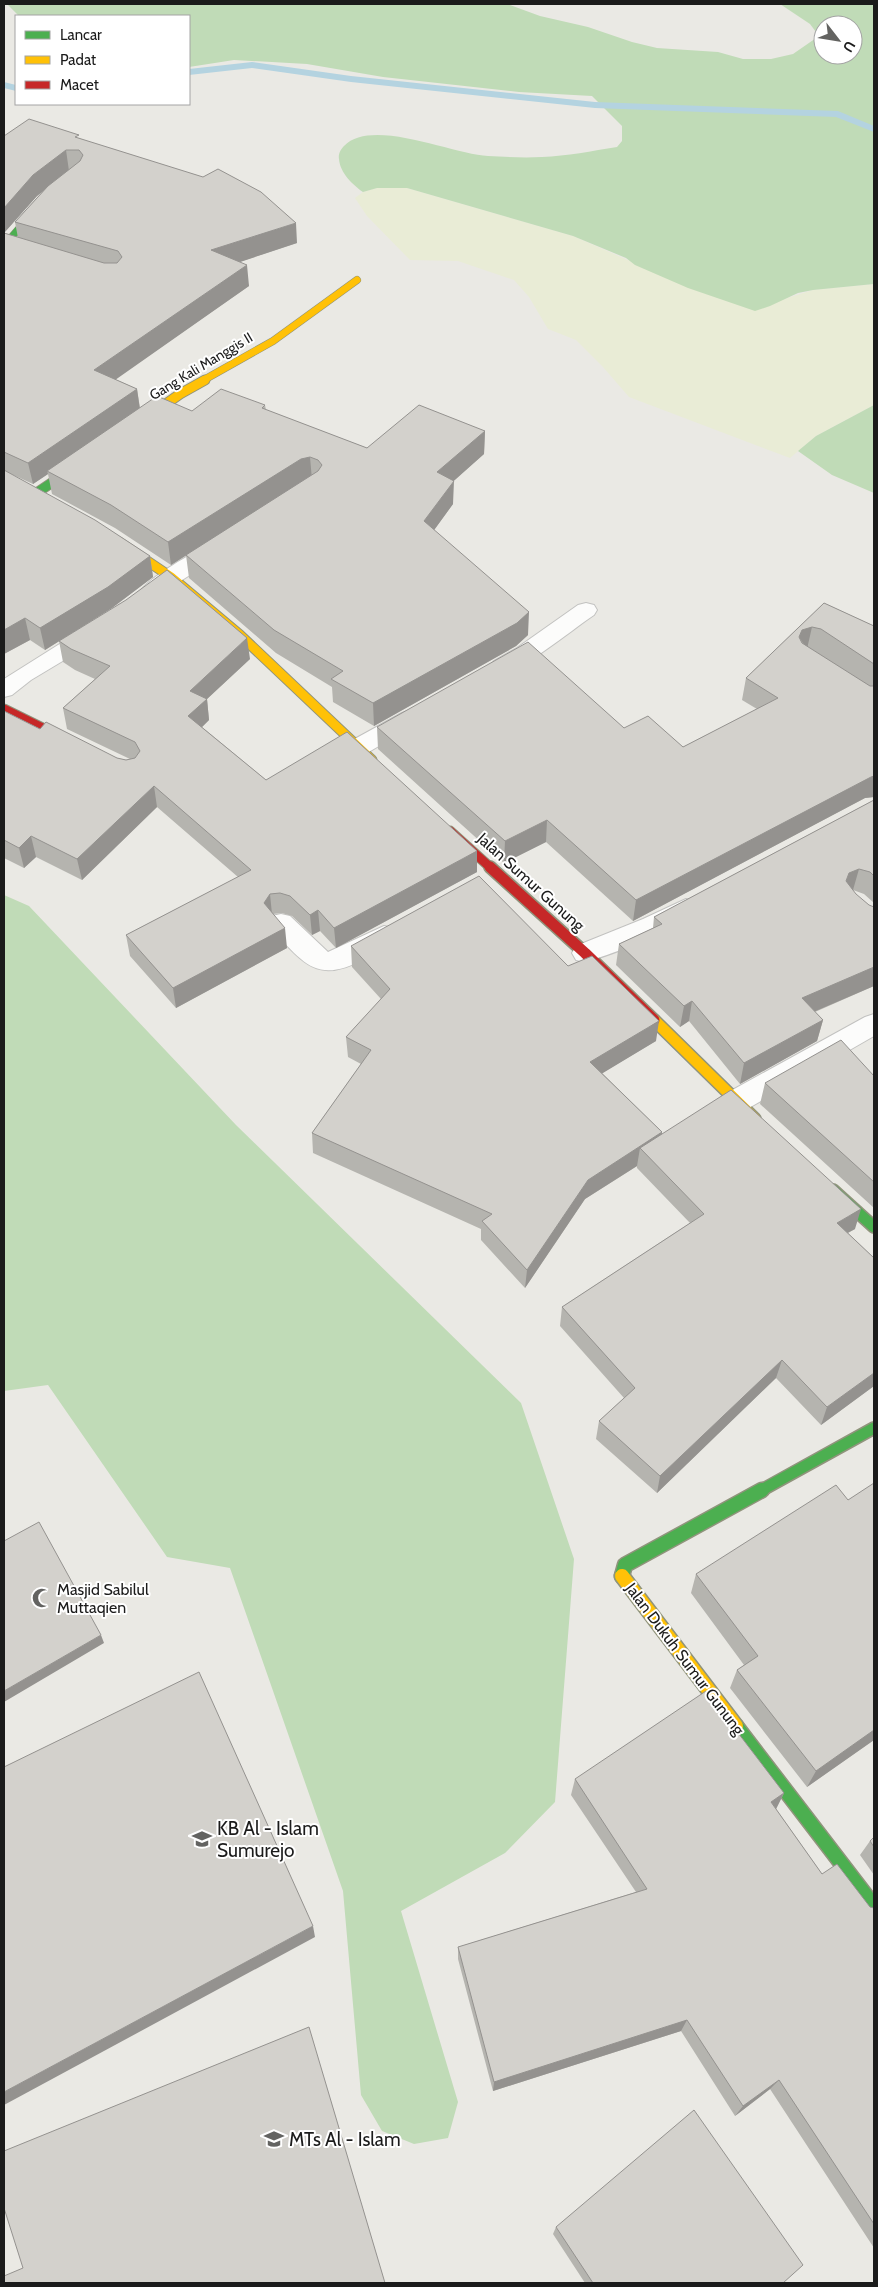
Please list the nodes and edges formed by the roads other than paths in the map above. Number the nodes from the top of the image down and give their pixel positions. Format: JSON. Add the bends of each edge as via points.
{"nodes":[{"id":1,"x":50,"y":196,"type":"edge"},
{"id":2,"x":4,"y":246,"type":"edge"},
{"id":3,"x":40,"y":256,"type":"edge"},
{"id":4,"x":357,"y":280,"type":"dead end"},
{"id":5,"x":128,"y":430,"type":"edge"},
{"id":6,"x":90,"y":457,"type":"edge"},
{"id":7,"x":35,"y":494,"type":"edge"},
{"id":8,"x":107,"y":535,"type":"edge"},
{"id":9,"x":237,"y":535,"type":"edge"},
{"id":10,"x":171,"y":577,"type":"junction"},
{"id":11,"x":136,"y":604,"type":"edge"},
{"id":12,"x":586,"y":610,"type":"dead end"},
{"id":13,"x":113,"y":620,"type":"edge"},
{"id":14,"x":483,"y":677,"type":"edge"},
{"id":15,"x":4,"y":690,"type":"edge"},
{"id":16,"x":4,"y":709,"type":"edge"},
{"id":17,"x":425,"y":709,"type":"edge"},
{"id":18,"x":359,"y":746,"type":"junction"},
{"id":19,"x":88,"y":751,"type":"edge"},
{"id":20,"x":383,"y":770,"type":"edge"},
{"id":21,"x":440,"y":822,"type":"edge"},
{"id":22,"x":497,"y":874,"type":"junction"},
{"id":23,"x":472,"y":888,"type":"edge"},
{"id":24,"x":705,"y":898,"type":"edge"},
{"id":25,"x":281,"y":924,"type":"edge"},
{"id":26,"x":404,"y":924,"type":"edge"},
{"id":27,"x":585,"y":953,"type":"junction"},
{"id":28,"x":874,"y":1024,"type":"edge"},
{"id":29,"x":736,"y":1101,"type":"junction"},
{"id":30,"x":762,"y":1125,"type":"edge"},
{"id":31,"x":825,"y":1182,"type":"edge"},
{"id":32,"x":874,"y":1227,"type":"edge"},
{"id":33,"x":874,"y":1428,"type":"edge"},
{"id":34,"x":874,"y":1906,"type":"edge"}],
"edges":[{"from":1,"to":2,"type":"street"},
{"from":2,"to":3,"type":"street"},
{"from":4,"to":5,"type":"street","name":"Gang Kali Manggis II","via":[[272,341],[180,394]]},
{"from":6,"to":7,"type":"street"},
{"from":8,"to":10,"type":"street"},
{"from":9,"to":10,"type":"street"},
{"from":10,"to":11,"type":"street"},
{"from":10,"to":18,"type":"street","via":[[240,635]]},
{"from":12,"to":14,"type":"street","via":[[525,653]]},
{"from":13,"to":15,"type":"street"},
{"from":16,"to":19,"type":"street"},
{"from":17,"to":18,"type":"street"},
{"from":18,"to":20,"type":"street"},
{"from":21,"to":22,"type":"street","name":"Jalan Sumur Gunung"},
{"from":22,"to":23,"type":"street"},
{"from":22,"to":27,"type":"street","name":"Jalan Sumur Gunung"},
{"from":24,"to":27,"type":"street","via":[[652,926]]},
{"from":25,"to":26,"type":"street","via":[[324,962],[337,961]]},
{"from":27,"to":29,"type":"street","name":"Jalan Sumur Gunung"},
{"from":28,"to":29,"type":"street"},
{"from":29,"to":30,"type":"street","name":"Jalan Sumur Gunung"},
{"from":31,"to":32,"type":"street"},
{"from":33,"to":34,"type":"street","name":"Jalan Dukuh Sumur Gunung","via":[[625,1565],[622,1575]]}]}
